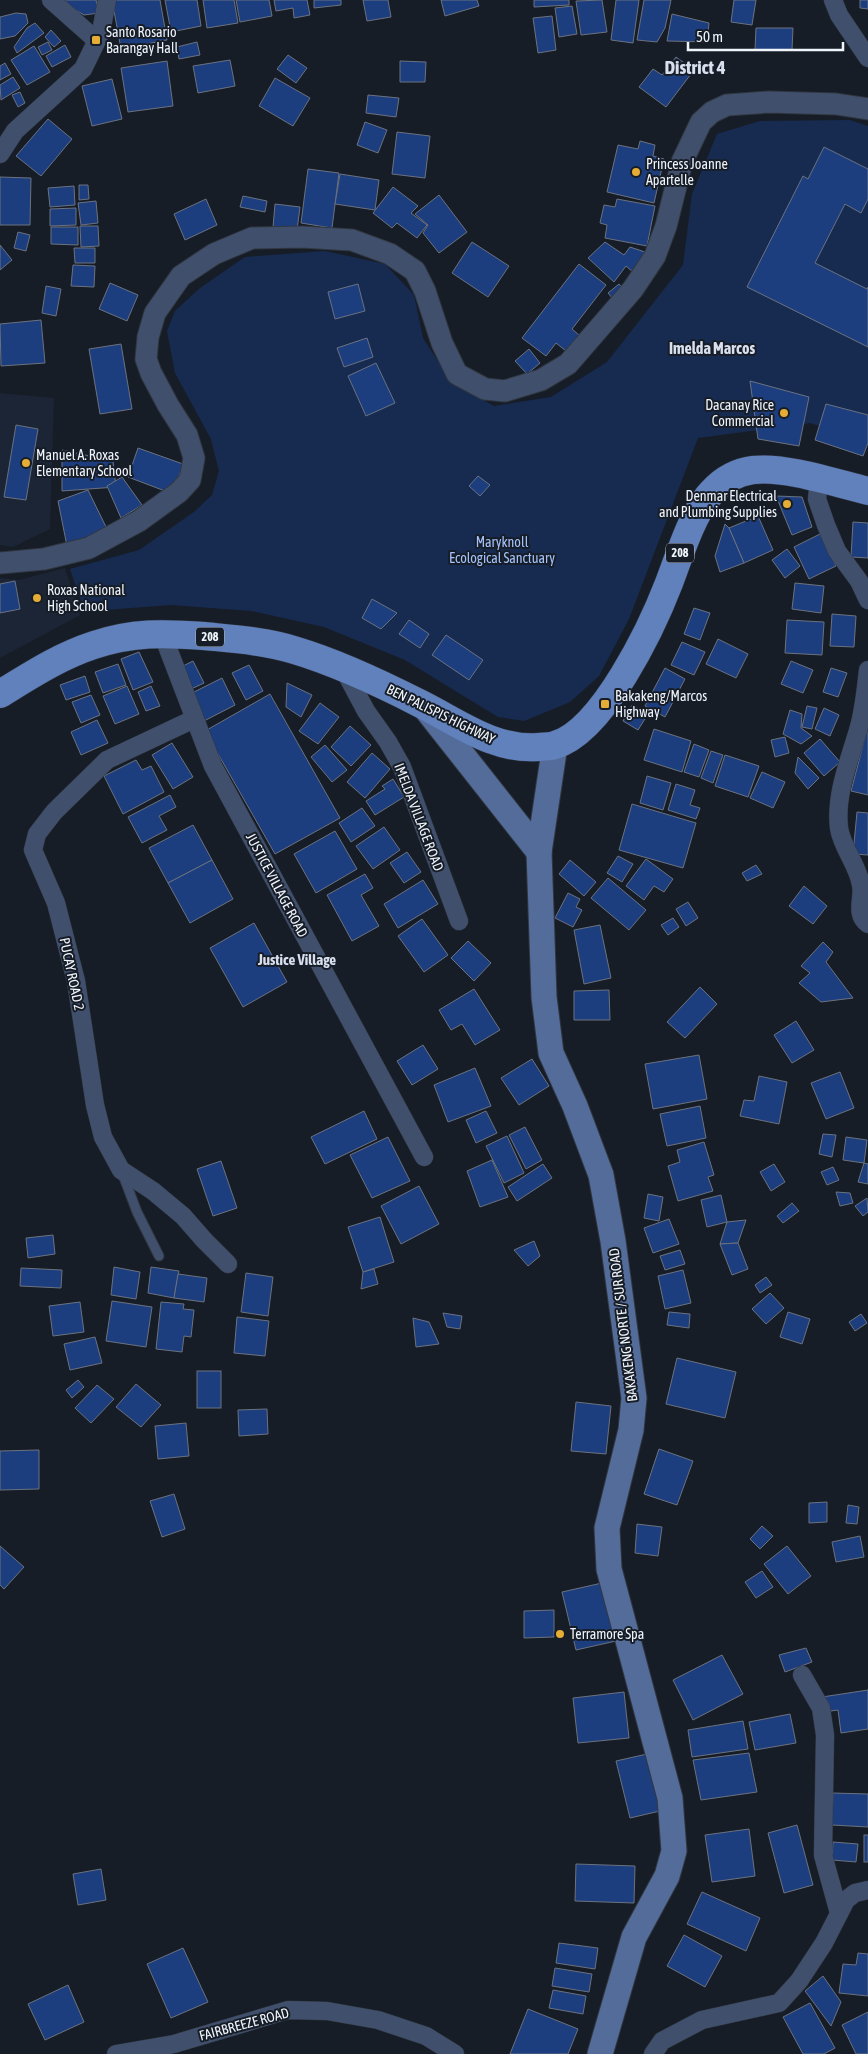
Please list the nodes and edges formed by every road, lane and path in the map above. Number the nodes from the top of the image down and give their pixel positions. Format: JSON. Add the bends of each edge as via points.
{"nodes":[{"id":1,"x":51,"y":0,"type":"edge"},
{"id":2,"x":107,"y":0,"type":"edge"},
{"id":3,"x":833,"y":0,"type":"edge"},
{"id":4,"x":96,"y":40,"type":"junction"},
{"id":5,"x":868,"y":58,"type":"edge"},
{"id":6,"x":868,"y":109,"type":"edge"},
{"id":7,"x":0,"y":154,"type":"edge"},
{"id":8,"x":819,"y":480,"type":"junction"},
{"id":9,"x":868,"y":491,"type":"edge"},
{"id":10,"x":0,"y":563,"type":"edge"},
{"id":11,"x":868,"y":600,"type":"edge"},
{"id":12,"x":162,"y":632,"type":"junction"},
{"id":13,"x":342,"y":666,"type":"junction"},
{"id":14,"x":868,"y":670,"type":"edge"},
{"id":15,"x":0,"y":694,"type":"edge"},
{"id":16,"x":422,"y":704,"type":"junction"},
{"id":17,"x":194,"y":719,"type":"junction"},
{"id":18,"x":555,"y":745,"type":"junction"},
{"id":19,"x":539,"y":852,"type":"junction"},
{"id":20,"x":459,"y":921,"type":"dead end"},
{"id":21,"x":868,"y":924,"type":"edge"},
{"id":22,"x":424,"y":1157,"type":"dead end"},
{"id":23,"x":121,"y":1170,"type":"junction"},
{"id":24,"x":159,"y":1256,"type":"dead end"},
{"id":25,"x":228,"y":1264,"type":"dead end"},
{"id":26,"x":802,"y":1676,"type":"dead end"},
{"id":27,"x":868,"y":1890,"type":"edge"},
{"id":28,"x":838,"y":1913,"type":"junction"},
{"id":29,"x":116,"y":2054,"type":"edge"},
{"id":30,"x":455,"y":2054,"type":"edge"},
{"id":31,"x":600,"y":2054,"type":"edge"},
{"id":32,"x":653,"y":2054,"type":"edge"}],
"edges":[{"from":1,"to":4,"type":"street"},
{"from":2,"to":4,"type":"street","via":[[101,32]]},
{"from":3,"to":5,"type":"street","via":[[839,15]]},
{"from":4,"to":7,"type":"street","via":[[83,69],[15,131]]},
{"from":6,"to":10,"type":"street","via":[[836,104],[769,102],[727,105],[712,112],[701,122],[682,162],[655,256],[634,289],[568,364],[541,380],[505,391],[485,389],[457,374],[415,271],[390,254],[352,240],[302,237],[252,238],[214,254],[181,276],[154,313],[148,337],[146,358],[151,373],[187,435],[194,458],[190,480],[139,521],[89,548],[44,559]]},
{"from":8,"to":9,"type":"main road","name":"BEN PALISPIS HIGHWAY","number":"208"},
{"from":8,"to":11,"type":"street","via":[[817,499],[826,525],[837,551],[859,581]]},
{"from":8,"to":18,"type":"main road","name":"BEN PALISPIS HIGHWAY","number":"208","via":[[772,469],[752,470],[728,477],[710,493],[692,524],[660,606],[605,704],[574,734]]},
{"from":12,"to":13,"type":"main road","name":"BEN PALISPIS HIGHWAY","number":"208","via":[[236,639],[292,649]]},
{"from":12,"to":15,"type":"main road","name":"BEN PALISPIS HIGHWAY","number":"208","via":[[95,644],[57,659]]},
{"from":12,"to":17,"type":"street","name":"JUSTICE VILLAGE ROAD"},
{"from":13,"to":16,"type":"main road","name":"BEN PALISPIS HIGHWAY","number":"208"},
{"from":13,"to":20,"type":"street","name":"IMELDA VILLAGE ROAD","via":[[402,767]]},
{"from":14,"to":21,"type":"street","via":[[860,725],[844,778],[839,826],[862,886],[861,916]]},
{"from":16,"to":18,"type":"main road","name":"BEN PALISPIS HIGHWAY","number":"208","via":[[496,743],[526,748]]},
{"from":16,"to":19,"type":"main road"},
{"from":17,"to":22,"type":"street","name":"JUSTICE VILLAGE ROAD","via":[[213,766]]},
{"from":17,"to":23,"type":"street","name":"PUCAY ROAD 2","via":[[107,760],[54,812],[37,834],[33,850],[56,903],[76,980],[102,1137]]},
{"from":18,"to":19,"type":"main road","name":"BAKAKENG NORTE / SUR ROAD"},
{"from":19,"to":31,"type":"main road","name":"BAKAKENG NORTE / SUR ROAD","via":[[544,997],[551,1053],[601,1175],[634,1398],[631,1430],[607,1528],[608,1569],[670,1798],[674,1851],[667,1876],[634,1937]]},
{"from":23,"to":24,"type":"lane","via":[[136,1212]]},
{"from":23,"to":25,"type":"street","name":"PUCAY ROAD 2","via":[[153,1190],[184,1216]]},
{"from":26,"to":28,"type":"street","via":[[821,1708],[825,1735],[823,1855]]},
{"from":27,"to":28,"type":"street","via":[[855,1893]]},
{"from":28,"to":32,"type":"street","via":[[804,1974],[778,2003],[702,2020],[662,2042]]},
{"from":29,"to":30,"type":"street","name":"FAIRBREEZE ROAD","via":[[174,2044],[262,2017],[298,2010],[327,2011],[378,2020],[426,2036]]}]}
